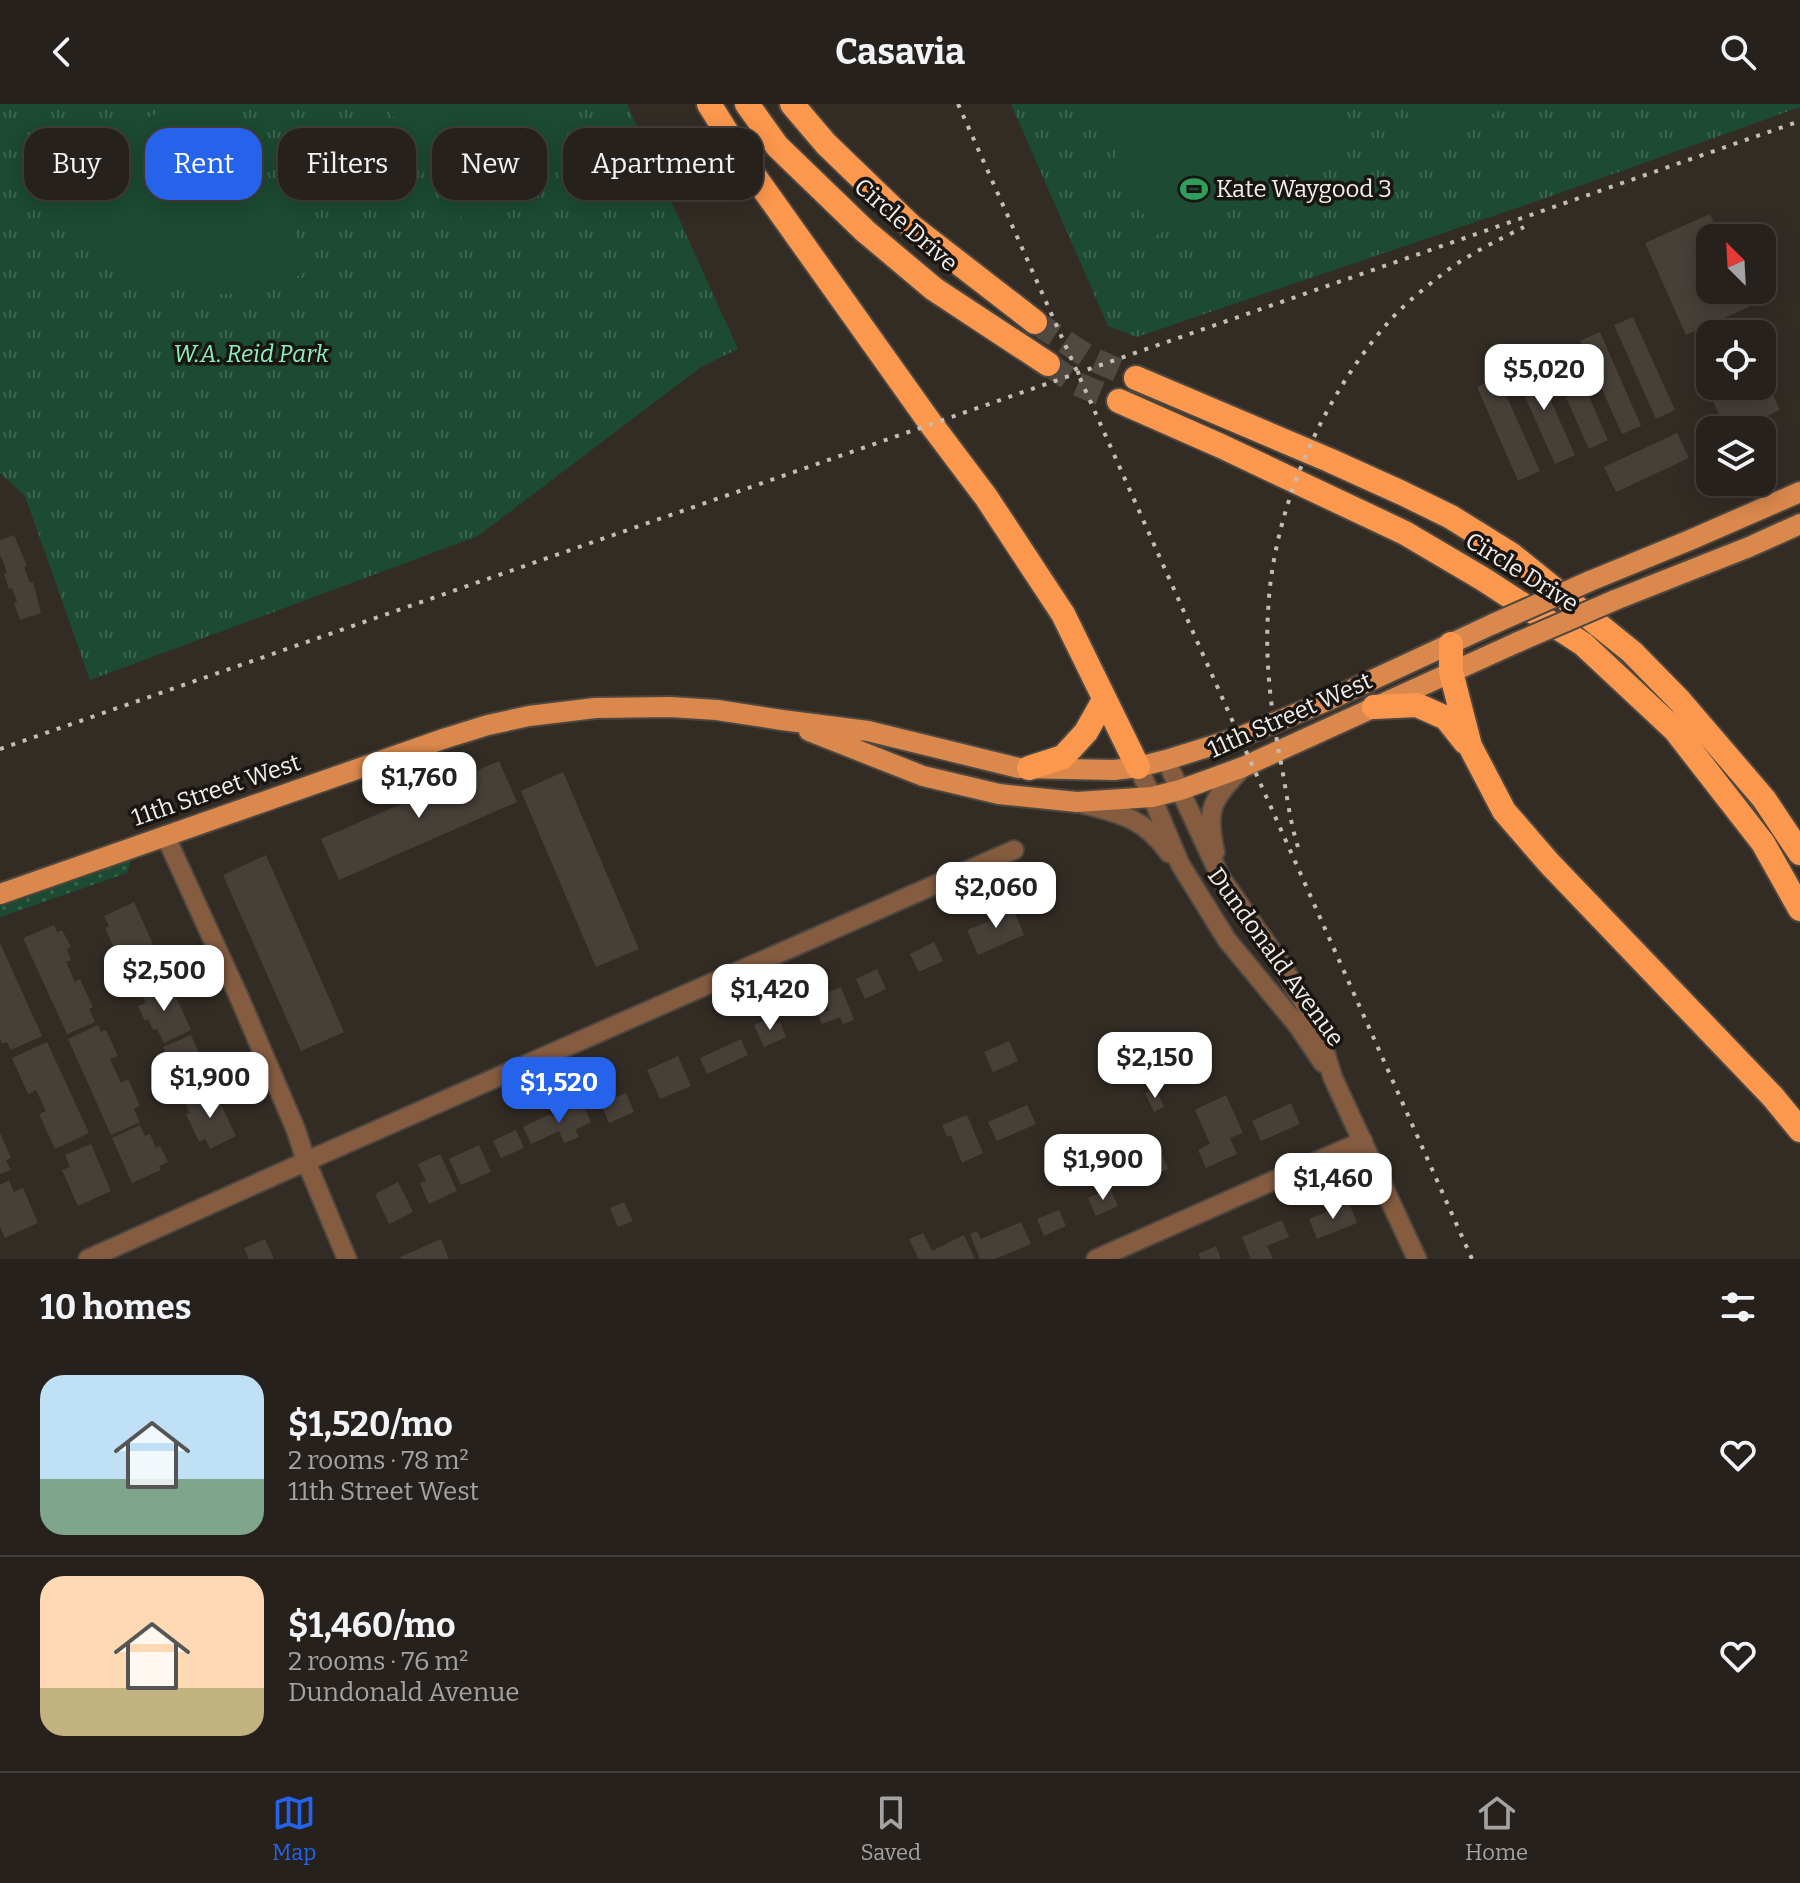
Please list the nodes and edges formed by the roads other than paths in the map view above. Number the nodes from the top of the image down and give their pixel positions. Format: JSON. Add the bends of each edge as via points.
{"nodes":[{"id":1,"x":709,"y":104,"type":"edge"},
{"id":2,"x":747,"y":104,"type":"edge"},
{"id":3,"x":792,"y":104,"type":"edge"},
{"id":4,"x":1035,"y":322,"type":"tunnel mouth"},
{"id":5,"x":1048,"y":364,"type":"tunnel mouth"},
{"id":6,"x":1136,"y":378,"type":"tunnel mouth"},
{"id":7,"x":1119,"y":401,"type":"tunnel mouth"},
{"id":8,"x":1800,"y":492,"type":"edge"},
{"id":9,"x":1800,"y":524,"type":"edge"},
{"id":10,"x":1451,"y":644,"type":"junction"},
{"id":11,"x":1451,"y":672,"type":"junction"},
{"id":12,"x":1104,"y":700,"type":"junction"},
{"id":13,"x":1374,"y":707,"type":"junction"},
{"id":14,"x":782,"y":720,"type":"junction"},
{"id":15,"x":1470,"y":746,"type":"junction"},
{"id":16,"x":1166,"y":760,"type":"junction"},
{"id":17,"x":1138,"y":767,"type":"junction"},
{"id":18,"x":1243,"y":767,"type":"junction"},
{"id":19,"x":1029,"y":768,"type":"junction"},
{"id":20,"x":1180,"y":790,"type":"junction"},
{"id":21,"x":1152,"y":797,"type":"junction"},
{"id":22,"x":1077,"y":802,"type":"junction"},
{"id":23,"x":165,"y":835,"type":"junction"},
{"id":24,"x":1014,"y":850,"type":"dead end"},
{"id":25,"x":1800,"y":853,"type":"edge"},
{"id":26,"x":1180,"y":864,"type":"junction"},
{"id":27,"x":1221,"y":878,"type":"junction"},
{"id":28,"x":0,"y":894,"type":"edge"},
{"id":29,"x":1800,"y":909,"type":"edge"},
{"id":30,"x":1333,"y":1078,"type":"junction"},
{"id":31,"x":1800,"y":1130,"type":"edge"},
{"id":32,"x":1363,"y":1141,"type":"junction"},
{"id":33,"x":306,"y":1161,"type":"junction"},
{"id":34,"x":88,"y":1259,"type":"edge"},
{"id":35,"x":347,"y":1259,"type":"edge"},
{"id":36,"x":1096,"y":1259,"type":"edge"},
{"id":37,"x":1417,"y":1259,"type":"edge"}],
"edges":[{"from":1,"to":12,"type":"highway","via":[[753,174],[986,497],[1063,614]]},
{"from":2,"to":5,"type":"highway","name":"Circle Drive","via":[[777,146],[865,231],[934,289]]},
{"from":3,"to":4,"type":"highway","name":"Circle Drive","via":[[911,226]]},
{"from":6,"to":25,"type":"highway","name":"Circle Drive","via":[[1402,493],[1512,555],[1632,652],[1680,701],[1764,799]]},
{"from":7,"to":29,"type":"highway","name":"Circle Drive","via":[[1405,533],[1583,644],[1675,730],[1763,843]]},
{"from":8,"to":10,"type":"main road","name":"11th Street West","bridge":true},
{"from":9,"to":11,"type":"main road","name":"11th Street West","bridge":true},
{"from":10,"to":11,"type":"highway"},
{"from":10,"to":16,"type":"main road","name":"11th Street West","via":[[1273,724]]},
{"from":11,"to":13,"type":"main road","name":"11th Street West"},
{"from":11,"to":15,"type":"highway"},
{"from":12,"to":17,"type":"highway"},
{"from":12,"to":19,"type":"highway","via":[[1086,732],[1063,757]]},
{"from":13,"to":15,"type":"highway","via":[[1417,705],[1446,718]]},
{"from":13,"to":18,"type":"main road","name":"11th Street West"},
{"from":14,"to":19,"type":"main road","name":"11th Street West","via":[[868,731]]},
{"from":14,"to":22,"type":"main road","name":"11th Street West","via":[[923,776],[999,794]]},
{"from":14,"to":23,"type":"main road","name":"11th Street West","via":[[670,707],[529,716],[446,738]]},
{"from":15,"to":31,"type":"highway","via":[[1522,834]]},
{"from":16,"to":17,"type":"main road","name":"11th Street West"},
{"from":16,"to":20,"type":"street","name":"Dundonald Avenue"},
{"from":17,"to":19,"type":"main road","name":"11th Street West"},
{"from":17,"to":21,"type":"street","name":"Dundonald Avenue"},
{"from":18,"to":20,"type":"main road","name":"11th Street West"},
{"from":18,"to":27,"type":"street","name":"Dundonald Avenue","via":[[1210,811]]},
{"from":20,"to":21,"type":"main road","name":"11th Street West"},
{"from":20,"to":27,"type":"street","name":"Dundonald Avenue"},
{"from":21,"to":22,"type":"main road","name":"11th Street West"},
{"from":21,"to":26,"type":"street","name":"Dundonald Avenue"},
{"from":22,"to":26,"type":"street","name":"Dundonald Avenue","via":[[1141,823]]},
{"from":23,"to":28,"type":"main road","name":"11th Street West"},
{"from":23,"to":33,"type":"street"},
{"from":24,"to":33,"type":"street"},
{"from":26,"to":30,"type":"street","name":"Dundonald Avenue","via":[[1227,940]]},
{"from":27,"to":30,"type":"street","name":"Dundonald Avenue","via":[[1317,1026]]},
{"from":30,"to":32,"type":"street","name":"Dundonald Avenue"},
{"from":32,"to":36,"type":"street"},
{"from":32,"to":37,"type":"street","name":"Dundonald Avenue"},
{"from":33,"to":34,"type":"street"},
{"from":33,"to":35,"type":"street"}]}
